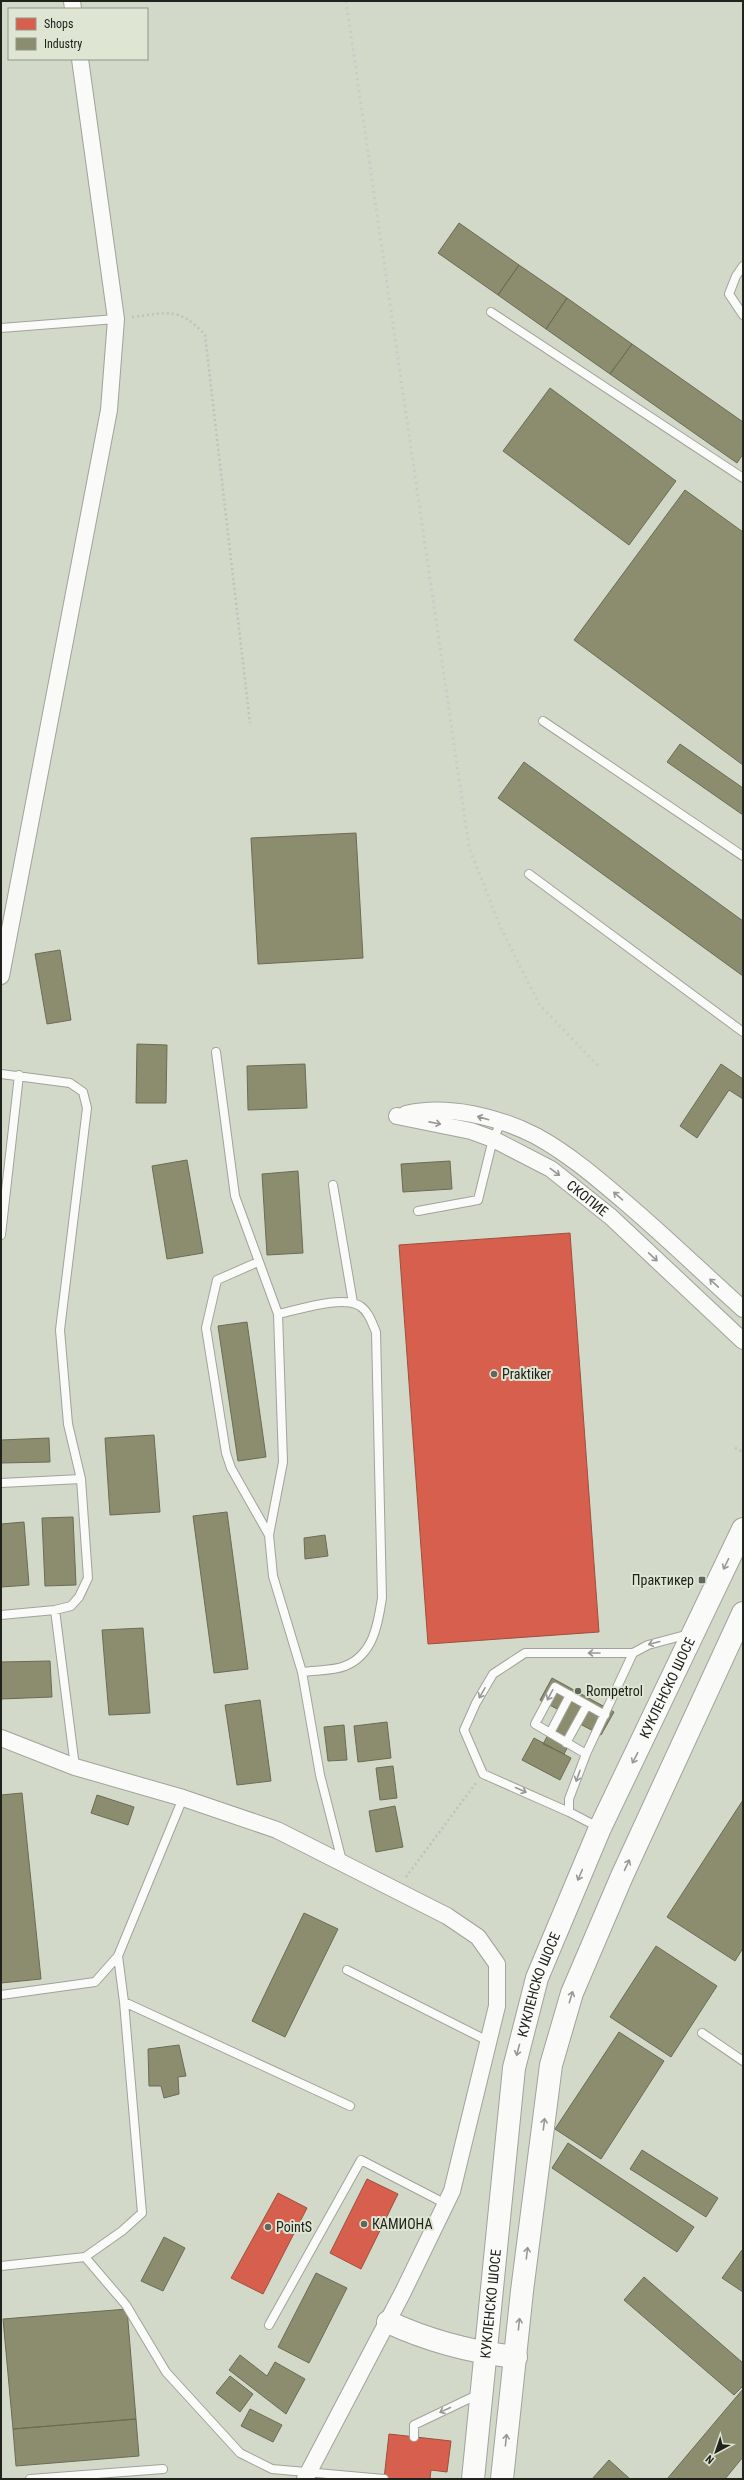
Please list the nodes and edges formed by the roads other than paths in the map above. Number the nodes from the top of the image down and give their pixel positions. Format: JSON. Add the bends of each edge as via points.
{"nodes":[{"id":1,"x":80,"y":60,"type":"edge"},
{"id":2,"x":743,"y":266,"type":"edge"},
{"id":3,"x":491,"y":312,"type":"dead end"},
{"id":4,"x":743,"y":315,"type":"edge"},
{"id":5,"x":116,"y":319,"type":"junction"},
{"id":6,"x":1,"y":328,"type":"edge"},
{"id":7,"x":743,"y":478,"type":"edge"},
{"id":8,"x":543,"y":721,"type":"dead end"},
{"id":9,"x":743,"y":856,"type":"edge"},
{"id":10,"x":529,"y":874,"type":"dead end"},
{"id":11,"x":1,"y":976,"type":"edge"},
{"id":12,"x":743,"y":1032,"type":"edge"},
{"id":13,"x":216,"y":1052,"type":"dead end"},
{"id":14,"x":1,"y":1074,"type":"edge"},
{"id":15,"x":19,"y":1075,"type":"junction"},
{"id":16,"x":501,"y":1123,"type":"junction"},
{"id":17,"x":493,"y":1139,"type":"junction"},
{"id":18,"x":333,"y":1185,"type":"dead end"},
{"id":19,"x":418,"y":1211,"type":"dead end"},
{"id":20,"x":647,"y":1221,"type":"junction"},
{"id":21,"x":1,"y":1235,"type":"edge"},
{"id":22,"x":630,"y":1236,"type":"junction"},
{"id":23,"x":258,"y":1262,"type":"junction"},
{"id":24,"x":353,"y":1303,"type":"junction"},
{"id":25,"x":743,"y":1309,"type":"edge"},
{"id":26,"x":278,"y":1314,"type":"junction"},
{"id":27,"x":743,"y":1341,"type":"edge"},
{"id":28,"x":81,"y":1479,"type":"junction"},
{"id":29,"x":1,"y":1483,"type":"edge"},
{"id":30,"x":743,"y":1529,"type":"edge"},
{"id":31,"x":269,"y":1535,"type":"junction"},
{"id":32,"x":56,"y":1610,"type":"junction"},
{"id":33,"x":743,"y":1613,"type":"edge"},
{"id":34,"x":1,"y":1615,"type":"edge"},
{"id":35,"x":692,"y":1633,"type":"junction"},
{"id":36,"x":633,"y":1653,"type":"junction"},
{"id":37,"x":302,"y":1672,"type":"junction"},
{"id":38,"x":570,"y":1695,"type":"junction"},
{"id":39,"x":587,"y":1705,"type":"junction"},
{"id":40,"x":605,"y":1715,"type":"junction"},
{"id":41,"x":550,"y":1733,"type":"junction"},
{"id":42,"x":1,"y":1738,"type":"edge"},
{"id":43,"x":566,"y":1743,"type":"junction"},
{"id":44,"x":586,"y":1754,"type":"junction"},
{"id":45,"x":75,"y":1767,"type":"junction"},
{"id":46,"x":183,"y":1798,"type":"junction"},
{"id":47,"x":569,"y":1812,"type":"junction"},
{"id":48,"x":600,"y":1828,"type":"junction"},
{"id":49,"x":342,"y":1861,"type":"junction"},
{"id":50,"x":118,"y":1956,"type":"junction"},
{"id":51,"x":347,"y":1970,"type":"dead end"},
{"id":52,"x":1,"y":1995,"type":"edge"},
{"id":53,"x":124,"y":2002,"type":"junction"},
{"id":54,"x":702,"y":2033,"type":"dead end"},
{"id":55,"x":488,"y":2041,"type":"junction"},
{"id":56,"x":743,"y":2061,"type":"edge"},
{"id":57,"x":350,"y":2106,"type":"dead end"},
{"id":58,"x":446,"y":2204,"type":"junction"},
{"id":59,"x":85,"y":2257,"type":"junction"},
{"id":60,"x":1,"y":2266,"type":"edge"},
{"id":61,"x":388,"y":2322,"type":"junction"},
{"id":62,"x":269,"y":2325,"type":"dead end"},
{"id":63,"x":484,"y":2354,"type":"junction"},
{"id":64,"x":516,"y":2357,"type":"junction"},
{"id":65,"x":480,"y":2394,"type":"junction"},
{"id":66,"x":414,"y":2437,"type":"dead end"},
{"id":67,"x":163,"y":2469,"type":"dead end"},
{"id":68,"x":306,"y":2476,"type":"edge"},
{"id":69,"x":30,"y":2479,"type":"edge"},
{"id":70,"x":384,"y":2479,"type":"edge"},
{"id":71,"x":473,"y":2479,"type":"edge"},
{"id":72,"x":502,"y":2479,"type":"edge"}],
"edges":[{"from":1,"to":5,"type":"street"},
{"from":2,"to":4,"type":"lane","via":[[729,294]]},
{"from":3,"to":7,"type":"lane"},
{"from":5,"to":6,"type":"lane"},
{"from":5,"to":11,"type":"street","via":[[109,410]]},
{"from":8,"to":9,"type":"lane"},
{"from":10,"to":12,"type":"lane"},
{"from":13,"to":23,"type":"lane","via":[[235,1196]]},
{"from":14,"to":15,"type":"lane"},
{"from":15,"to":21,"type":"lane"},
{"from":15,"to":28,"type":"lane","via":[[70,1083],[84,1092],[87,1108],[60,1330],[68,1424]]},
{"from":16,"to":17,"type":"lane"},
{"from":16,"to":17,"type":"street","name":"СКОПИЕ","one_way":true,"via":[[438,1110],[397,1116]]},
{"from":20,"to":16,"type":"street","one_way":true,"via":[[565,1154],[535,1136]]},
{"from":17,"to":19,"type":"lane","via":[[478,1200]]},
{"from":17,"to":22,"type":"street","name":"СКОПИЕ","one_way":true,"via":[[552,1169],[611,1217]]},
{"from":18,"to":24,"type":"lane"},
{"from":20,"to":22,"type":"street"},
{"from":25,"to":20,"type":"street","one_way":true},
{"from":22,"to":27,"type":"street","name":"СКОПИЕ","one_way":true},
{"from":23,"to":26,"type":"lane"},
{"from":23,"to":31,"type":"lane","via":[[217,1280],[206,1328],[226,1453],[231,1468]]},
{"from":24,"to":26,"type":"lane","via":[[345,1301]]},
{"from":24,"to":37,"type":"lane","via":[[368,1314],[376,1332],[382,1598],[377,1631],[363,1654],[345,1666]]},
{"from":26,"to":31,"type":"lane","via":[[283,1462]]},
{"from":28,"to":29,"type":"lane"},
{"from":28,"to":32,"type":"lane","via":[[88,1578],[80,1597],[71,1606]]},
{"from":30,"to":35,"type":"main road","name":"КУКЛЕНСКО ШОСЕ","one_way":true},
{"from":31,"to":37,"type":"lane","via":[[273,1576]]},
{"from":32,"to":34,"type":"lane"},
{"from":32,"to":45,"type":"lane"},
{"from":64,"to":33,"type":"main road","one_way":true,"via":[[551,2065],[572,1993],[622,1876]]},
{"from":35,"to":36,"type":"lane","one_way":true,"via":[[648,1645]]},
{"from":35,"to":48,"type":"main road","name":"КУКЛЕНСКО ШОСЕ","one_way":true,"via":[[643,1744]]},
{"from":36,"to":40,"type":"lane"},
{"from":36,"to":47,"type":"lane","one_way":true,"via":[[524,1653],[493,1674],[464,1730],[483,1774]]},
{"from":37,"to":49,"type":"lane","via":[[320,1775]]},
{"from":38,"to":39,"type":"lane"},
{"from":38,"to":41,"type":"lane"},
{"from":38,"to":41,"type":"lane","one_way":true,"via":[[555,1687],[535,1724]]},
{"from":39,"to":40,"type":"lane"},
{"from":39,"to":43,"type":"lane"},
{"from":40,"to":44,"type":"lane"},
{"from":41,"to":43,"type":"lane"},
{"from":42,"to":45,"type":"street"},
{"from":43,"to":44,"type":"lane"},
{"from":44,"to":47,"type":"lane","one_way":true,"via":[[570,1798]]},
{"from":45,"to":46,"type":"street"},
{"from":46,"to":49,"type":"street","via":[[277,1830]]},
{"from":46,"to":50,"type":"lane"},
{"from":47,"to":48,"type":"lane"},
{"from":48,"to":63,"type":"main road","name":"КУКЛЕНСКО ШОСЕ","one_way":true,"via":[[537,1978],[514,2068]]},
{"from":49,"to":55,"type":"street","via":[[447,1916],[478,1937],[496,1964],[497,2006]]},
{"from":50,"to":52,"type":"lane","via":[[95,1982]]},
{"from":50,"to":53,"type":"lane"},
{"from":51,"to":55,"type":"lane"},
{"from":53,"to":57,"type":"lane"},
{"from":53,"to":59,"type":"lane","via":[[142,2213],[122,2231]]},
{"from":54,"to":56,"type":"lane"},
{"from":55,"to":58,"type":"street","via":[[452,2191]]},
{"from":58,"to":61,"type":"street"},
{"from":58,"to":62,"type":"lane","via":[[361,2160]]},
{"from":59,"to":60,"type":"lane"},
{"from":59,"to":68,"type":"lane","via":[[126,2305],[166,2372],[240,2453],[272,2469]]},
{"from":61,"to":63,"type":"main road","via":[[420,2337]]},
{"from":61,"to":68,"type":"street"},
{"from":63,"to":64,"type":"main road"},
{"from":63,"to":65,"type":"main road","name":"КУКЛЕНСКО ШОСЕ"},
{"from":72,"to":64,"type":"main road","one_way":true},
{"from":65,"to":66,"type":"lane","one_way":true,"via":[[414,2425]]},
{"from":65,"to":71,"type":"main road","name":"КУКЛЕНСКО ШОСЕ"},
{"from":67,"to":69,"type":"lane"},
{"from":68,"to":70,"type":"lane"}]}
